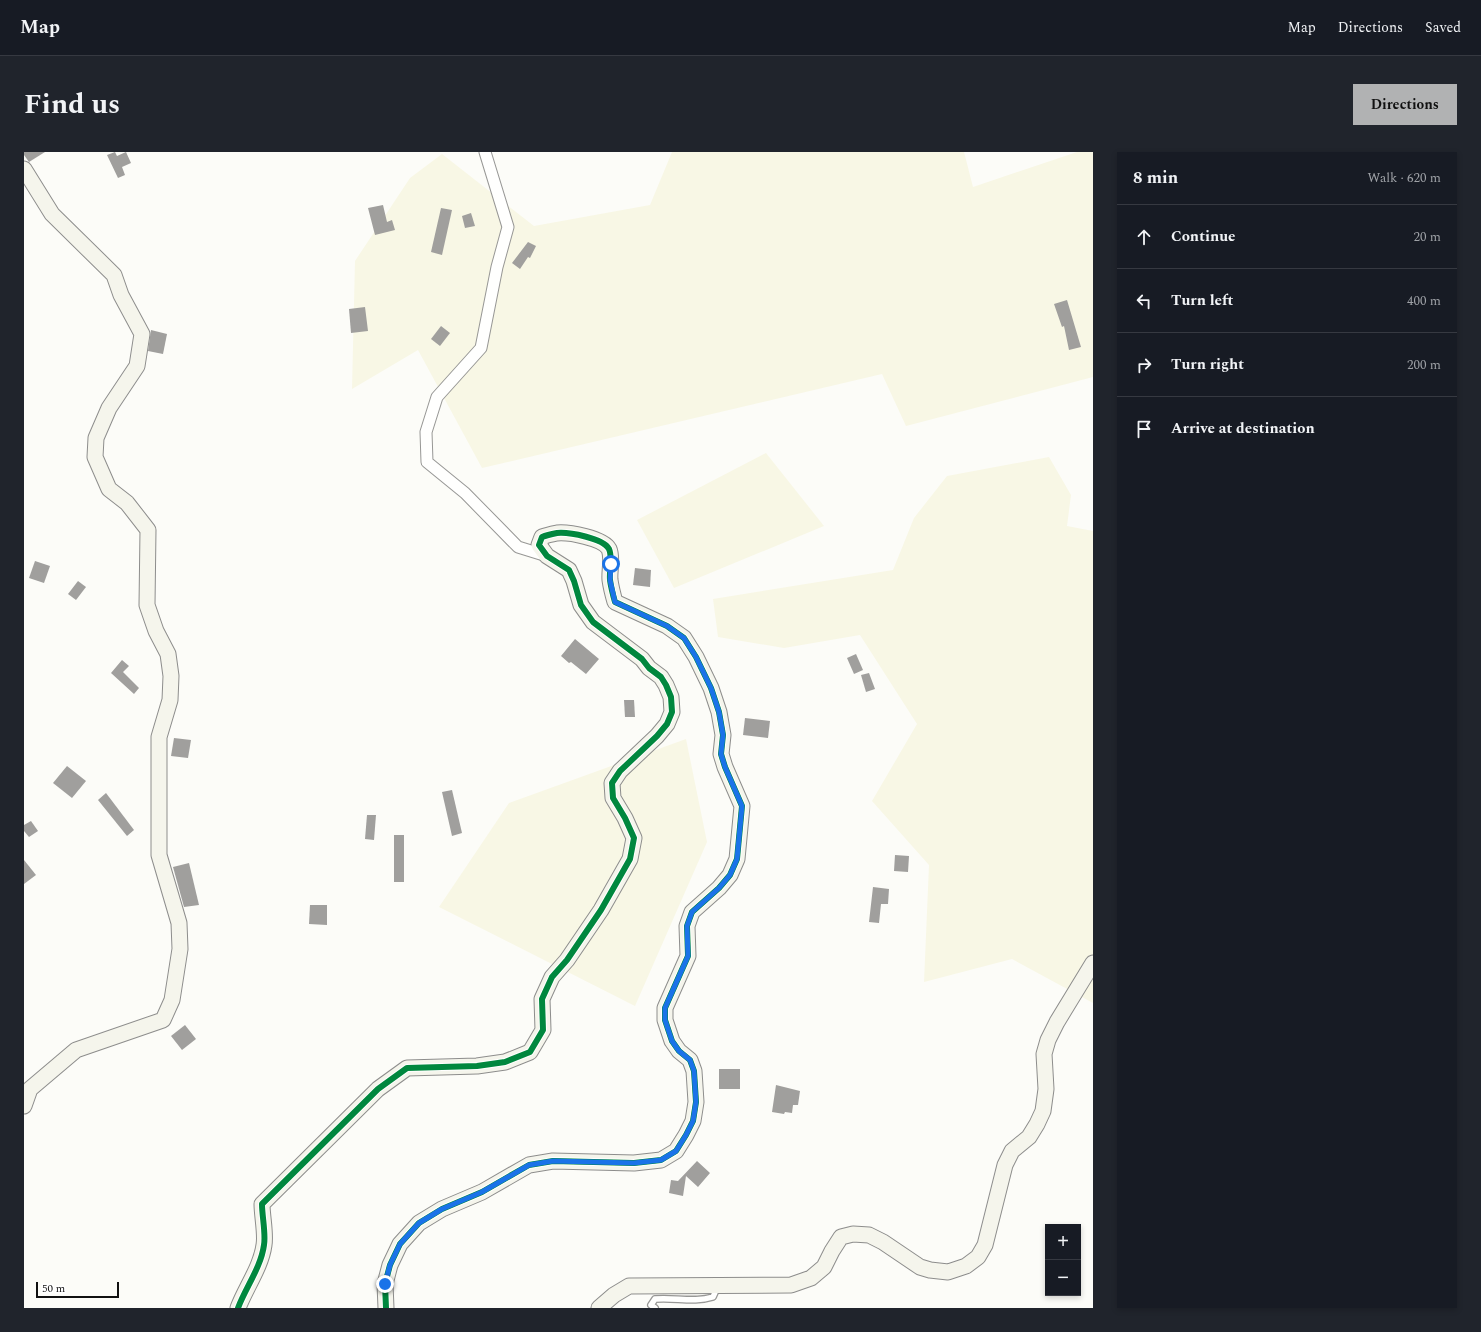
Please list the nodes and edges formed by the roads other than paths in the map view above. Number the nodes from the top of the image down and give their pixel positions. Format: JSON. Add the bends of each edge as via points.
{"nodes":[{"id":1,"x":485,"y":152,"type":"edge"},
{"id":2,"x":24,"y":169,"type":"edge"},
{"id":3,"x":547,"y":556,"type":"junction"},
{"id":4,"x":1093,"y":963,"type":"edge"},
{"id":5,"x":24,"y":1106,"type":"edge"},
{"id":6,"x":718,"y":1285,"type":"junction"},
{"id":7,"x":238,"y":1308,"type":"edge"},
{"id":8,"x":386,"y":1308,"type":"edge"},
{"id":9,"x":599,"y":1308,"type":"edge"},
{"id":10,"x":655,"y":1308,"type":"edge"}],
"edges":[{"from":1,"to":3,"type":"street","via":[[508,227],[481,348],[437,396],[426,432],[427,462],[466,493],[518,547]]},
{"from":2,"to":5,"type":"street","via":[[52,214],[114,275],[121,295],[142,334],[137,366],[109,408],[96,438],[95,457],[109,489],[127,503],[148,530],[147,605],[168,654],[171,676],[170,700],[159,737],[159,855],[179,923],[180,949],[172,1000],[163,1020],[76,1050],[30,1089]]},
{"from":3,"to":7,"type":"street","via":[[569,570],[581,605],[593,622],[642,659],[661,677],[671,697],[672,712],[667,724],[620,771],[612,783],[614,798],[634,838],[630,859],[601,910],[552,978],[542,999],[543,1030],[530,1052],[505,1062],[477,1066],[407,1068],[378,1089],[262,1204],[264,1244],[258,1266]]},
{"from":3,"to":8,"type":"street","via":[[539,545],[542,537],[558,533],[589,537],[609,549],[610,580],[615,602],[667,626],[684,638],[711,688],[719,712],[723,735],[721,754],[742,806],[737,859],[730,875],[719,888],[692,912],[687,926],[688,956],[665,1008],[665,1020],[672,1041],[690,1060],[694,1071],[696,1102],[693,1121],[676,1151],[661,1160],[634,1163],[553,1161],[529,1165],[419,1223],[400,1244],[390,1265],[385,1284]]},
{"from":4,"to":6,"type":"street","via":[[1048,1040],[1044,1054],[1046,1089],[1042,1111],[1029,1137],[1012,1151],[1005,1165],[985,1245],[978,1257],[966,1266],[948,1272],[930,1270],[920,1267],[883,1242],[868,1235],[854,1234],[841,1237],[824,1267],[811,1278],[791,1285]]},
{"from":6,"to":9,"type":"street","via":[[630,1286]]},
{"from":6,"to":10,"type":"lane","via":[[713,1297],[702,1300],[655,1300],[651,1305]]}]}
